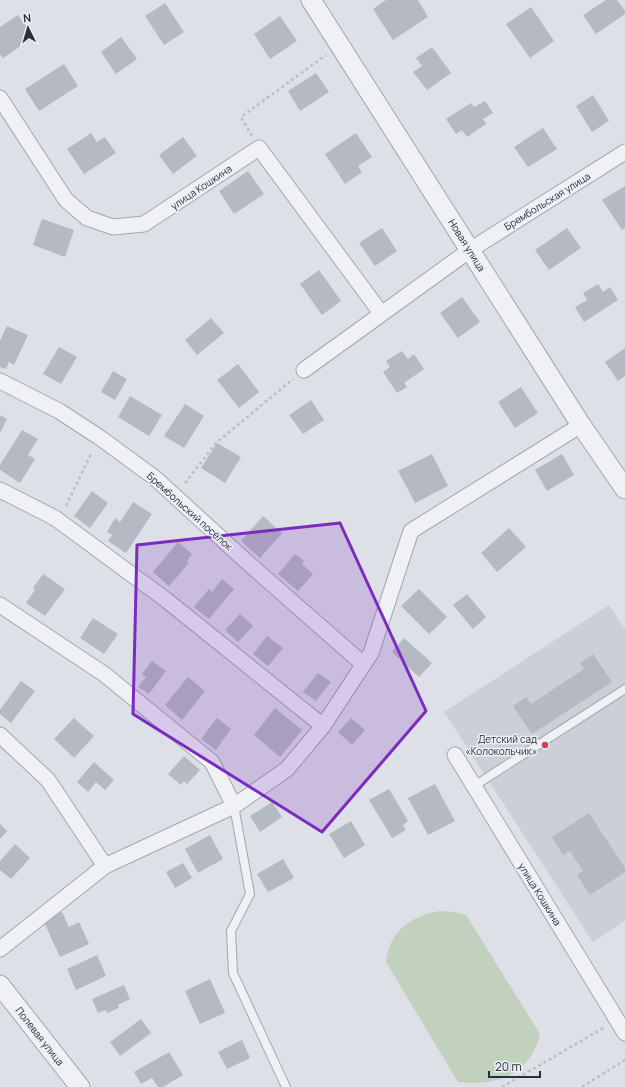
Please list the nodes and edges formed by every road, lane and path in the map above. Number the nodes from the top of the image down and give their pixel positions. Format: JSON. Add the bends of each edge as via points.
{"nodes":[{"id":1,"x":311,"y":0,"type":"edge"},
{"id":2,"x":340,"y":45,"type":"junction"},
{"id":3,"x":0,"y":98,"type":"edge"},
{"id":4,"x":259,"y":148,"type":"junction"},
{"id":5,"x":625,"y":152,"type":"edge"},
{"id":6,"x":470,"y":250,"type":"junction"},
{"id":7,"x":381,"y":313,"type":"junction"},
{"id":8,"x":304,"y":370,"type":"joint"},
{"id":9,"x":0,"y":381,"type":"edge"},
{"id":10,"x":581,"y":425,"type":"junction"},
{"id":11,"x":99,"y":437,"type":"junction"},
{"id":12,"x":625,"y":488,"type":"edge"},
{"id":13,"x":0,"y":490,"type":"edge"},
{"id":14,"x":175,"y":496,"type":"junction"},
{"id":15,"x":58,"y":521,"type":"junction"},
{"id":16,"x":0,"y":605,"type":"edge"},
{"id":17,"x":363,"y":664,"type":"junction"},
{"id":18,"x":625,"y":689,"type":"edge"},
{"id":19,"x":323,"y":726,"type":"junction"},
{"id":20,"x":0,"y":735,"type":"edge"},
{"id":21,"x":455,"y":755,"type":"dead end"},
{"id":22,"x":474,"y":786,"type":"junction"},
{"id":23,"x":234,"y":806,"type":"junction"},
{"id":24,"x":105,"y":866,"type":"junction"},
{"id":25,"x":0,"y":949,"type":"edge"},
{"id":26,"x":0,"y":985,"type":"edge"},
{"id":27,"x":621,"y":1026,"type":"edge"},
{"id":28,"x":625,"y":1060,"type":"edge"},
{"id":29,"x":80,"y":1087,"type":"edge"},
{"id":30,"x":286,"y":1087,"type":"edge"},
{"id":31,"x":502,"y":1087,"type":"edge"},
{"id":32,"x":582,"y":1087,"type":"edge"}],
"edges":[{"from":1,"to":2,"type":"street","name":"Новая улица"},
{"from":2,"to":4,"type":"path","via":[[241,117]]},
{"from":2,"to":6,"type":"street","name":"Новая улица"},
{"from":3,"to":4,"type":"street","name":"улица Кошкина","via":[[66,200],[87,218],[113,227],[144,224]]},
{"from":4,"to":7,"type":"street"},
{"from":5,"to":6,"type":"street","name":"Брембольская улица"},
{"from":6,"to":7,"type":"street","name":"Брембольская улица"},
{"from":6,"to":10,"type":"street","name":"Новая улица"},
{"from":7,"to":8,"type":"street","name":"Брембольская улица"},
{"from":8,"to":14,"type":"path","via":[[216,443]]},
{"from":9,"to":11,"type":"street","name":"Брембольский посёлок","via":[[59,411]]},
{"from":10,"to":12,"type":"street","name":"Новая улица"},
{"from":10,"to":17,"type":"street","via":[[411,531],[371,653]]},
{"from":11,"to":14,"type":"street","name":"Брембольский посёлок"},
{"from":11,"to":15,"type":"path"},
{"from":13,"to":15,"type":"street"},
{"from":14,"to":17,"type":"street","name":"Брембольский посёлок"},
{"from":15,"to":19,"type":"street","via":[[165,599]]},
{"from":16,"to":23,"type":"street","via":[[104,674],[212,762]]},
{"from":17,"to":19,"type":"street"},
{"from":18,"to":22,"type":"lane"},
{"from":19,"to":23,"type":"street","via":[[287,770]]},
{"from":20,"to":24,"type":"street","via":[[48,780]]},
{"from":21,"to":22,"type":"street","name":"улица Кошкина"},
{"from":22,"to":27,"type":"street","name":"улица Кошкина"},
{"from":23,"to":24,"type":"street"},
{"from":23,"to":30,"type":"lane","via":[[250,894],[231,931],[232,973]]},
{"from":24,"to":25,"type":"street"},
{"from":26,"to":29,"type":"street","name":"Полевая улица"},
{"from":27,"to":31,"type":"path"},
{"from":28,"to":32,"type":"path"}]}
